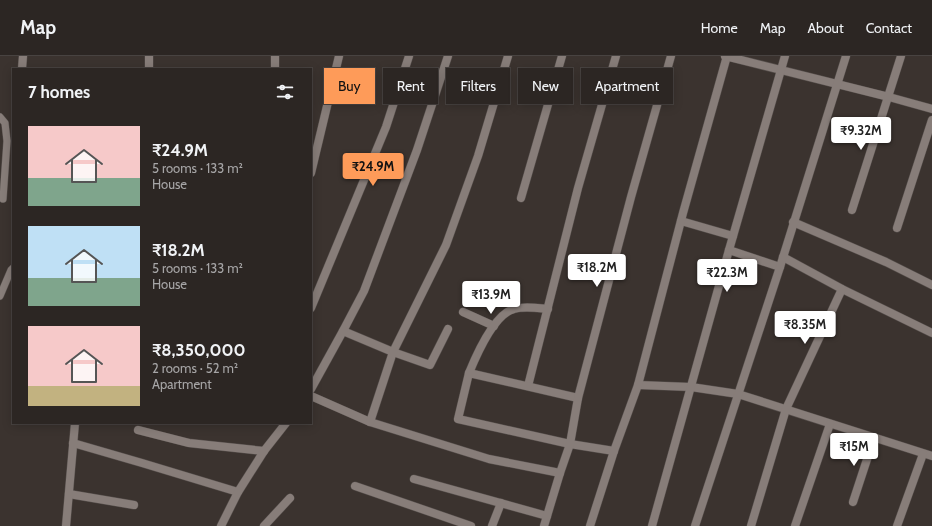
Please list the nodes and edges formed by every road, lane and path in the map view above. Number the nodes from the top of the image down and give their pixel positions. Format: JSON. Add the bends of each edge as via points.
{"nodes":[{"id":1,"x":23,"y":56,"type":"edge"},
{"id":2,"x":149,"y":56,"type":"edge"},
{"id":3,"x":275,"y":56,"type":"edge"},
{"id":4,"x":339,"y":56,"type":"edge"},
{"id":5,"x":410,"y":56,"type":"edge"},
{"id":6,"x":448,"y":56,"type":"edge"},
{"id":7,"x":508,"y":56,"type":"edge"},
{"id":8,"x":562,"y":56,"type":"edge"},
{"id":9,"x":616,"y":56,"type":"edge"},
{"id":10,"x":671,"y":56,"type":"edge"},
{"id":11,"x":726,"y":56,"type":"edge"},
{"id":12,"x":785,"y":56,"type":"edge"},
{"id":13,"x":846,"y":56,"type":"edge"},
{"id":14,"x":901,"y":56,"type":"edge"},
{"id":15,"x":22,"y":68,"type":"edge"},
{"id":16,"x":149,"y":68,"type":"edge"},
{"id":17,"x":275,"y":68,"type":"edge"},
{"id":18,"x":782,"y":70,"type":"junction"},
{"id":19,"x":837,"y":84,"type":"junction"},
{"id":20,"x":889,"y":97,"type":"junction"},
{"id":21,"x":932,"y":110,"type":"edge"},
{"id":22,"x":0,"y":116,"type":"edge"},
{"id":23,"x":932,"y":120,"type":"edge"},
{"id":24,"x":312,"y":169,"type":"edge"},
{"id":25,"x":521,"y":198,"type":"dead end"},
{"id":26,"x":3,"y":199,"type":"dead end"},
{"id":27,"x":852,"y":210,"type":"dead end"},
{"id":28,"x":681,"y":221,"type":"junction"},
{"id":29,"x":793,"y":222,"type":"junction"},
{"id":30,"x":897,"y":228,"type":"dead end"},
{"id":31,"x":733,"y":236,"type":"junction"},
{"id":32,"x":729,"y":250,"type":"junction"},
{"id":33,"x":783,"y":257,"type":"junction"},
{"id":34,"x":780,"y":267,"type":"junction"},
{"id":35,"x":12,"y":269,"type":"edge"},
{"id":36,"x":932,"y":285,"type":"edge"},
{"id":37,"x":842,"y":289,"type":"junction"},
{"id":38,"x":0,"y":296,"type":"edge"},
{"id":39,"x":312,"y":306,"type":"edge"},
{"id":40,"x":548,"y":308,"type":"junction"},
{"id":41,"x":463,"y":312,"type":"dead end"},
{"id":42,"x":494,"y":326,"type":"junction"},
{"id":43,"x":448,"y":329,"type":"dead end"},
{"id":44,"x":344,"y":331,"type":"junction"},
{"id":45,"x":932,"y":333,"type":"edge"},
{"id":46,"x":393,"y":352,"type":"junction"},
{"id":47,"x":469,"y":373,"type":"junction"},
{"id":48,"x":638,"y":385,"type":"junction"},
{"id":49,"x":528,"y":386,"type":"junction"},
{"id":50,"x":312,"y":387,"type":"edge"},
{"id":51,"x":691,"y":387,"type":"junction"},
{"id":52,"x":738,"y":394,"type":"junction"},
{"id":53,"x":312,"y":396,"type":"edge"},
{"id":54,"x":578,"y":398,"type":"junction"},
{"id":55,"x":786,"y":409,"type":"junction"},
{"id":56,"x":370,"y":422,"type":"junction"},
{"id":57,"x":75,"y":424,"type":"edge"},
{"id":58,"x":285,"y":424,"type":"edge"},
{"id":59,"x":830,"y":424,"type":"junction"},
{"id":60,"x":138,"y":430,"type":"dead end"},
{"id":61,"x":874,"y":438,"type":"junction"},
{"id":62,"x":73,"y":443,"type":"junction"},
{"id":63,"x":570,"y":444,"type":"junction"},
{"id":64,"x":264,"y":451,"type":"junction"},
{"id":65,"x":614,"y":451,"type":"junction"},
{"id":66,"x":923,"y":454,"type":"junction"},
{"id":67,"x":932,"y":456,"type":"edge"},
{"id":68,"x":560,"y":473,"type":"junction"},
{"id":69,"x":414,"y":479,"type":"dead end"},
{"id":70,"x":354,"y":486,"type":"dead end"},
{"id":71,"x":238,"y":492,"type":"junction"},
{"id":72,"x":69,"y":494,"type":"junction"},
{"id":73,"x":290,"y":498,"type":"dead end"},
{"id":74,"x":853,"y":502,"type":"dead end"},
{"id":75,"x":501,"y":503,"type":"junction"},
{"id":76,"x":134,"y":506,"type":"dead end"},
{"id":77,"x":547,"y":516,"type":"junction"},
{"id":78,"x":453,"y":523,"type":"edge"},
{"id":79,"x":66,"y":526,"type":"edge"},
{"id":80,"x":221,"y":526,"type":"edge"},
{"id":81,"x":264,"y":526,"type":"edge"},
{"id":82,"x":471,"y":526,"type":"edge"},
{"id":83,"x":492,"y":526,"type":"edge"},
{"id":84,"x":544,"y":526,"type":"edge"},
{"id":85,"x":590,"y":526,"type":"edge"},
{"id":86,"x":652,"y":526,"type":"edge"},
{"id":87,"x":695,"y":526,"type":"edge"},
{"id":88,"x":750,"y":526,"type":"edge"},
{"id":89,"x":794,"y":526,"type":"edge"},
{"id":90,"x":897,"y":526,"type":"edge"}],
"edges":[{"from":1,"to":15,"type":"street"},
{"from":2,"to":16,"type":"street"},
{"from":3,"to":17,"type":"street"},
{"from":4,"to":24,"type":"street"},
{"from":5,"to":39,"type":"street","via":[[386,128]]},
{"from":6,"to":44,"type":"street","via":[[417,150],[364,291]]},
{"from":7,"to":46,"type":"street","via":[[478,156],[446,245]]},
{"from":8,"to":25,"type":"street"},
{"from":9,"to":40,"type":"street","via":[[578,188]]},
{"from":10,"to":54,"type":"street"},
{"from":11,"to":18,"type":"street"},
{"from":11,"to":28,"type":"street"},
{"from":12,"to":18,"type":"street"},
{"from":13,"to":19,"type":"street"},
{"from":14,"to":20,"type":"street"},
{"from":18,"to":19,"type":"street"},
{"from":18,"to":31,"type":"street"},
{"from":19,"to":20,"type":"street"},
{"from":19,"to":29,"type":"street"},
{"from":20,"to":21,"type":"street"},
{"from":20,"to":27,"type":"street"},
{"from":22,"to":26,"type":"lane","via":[[5,123],[7,142]]},
{"from":23,"to":30,"type":"street"},
{"from":28,"to":31,"type":"street"},
{"from":28,"to":48,"type":"street"},
{"from":29,"to":33,"type":"street"},
{"from":29,"to":36,"type":"street"},
{"from":31,"to":32,"type":"street"},
{"from":32,"to":34,"type":"street"},
{"from":32,"to":51,"type":"street"},
{"from":33,"to":34,"type":"street"},
{"from":33,"to":37,"type":"street"},
{"from":34,"to":52,"type":"street"},
{"from":35,"to":38,"type":"lane"},
{"from":37,"to":45,"type":"street"},
{"from":37,"to":55,"type":"street"},
{"from":40,"to":42,"type":"street","via":[[512,309]]},
{"from":40,"to":49,"type":"street"},
{"from":41,"to":42,"type":"street"},
{"from":42,"to":47,"type":"street","via":[[480,347]]},
{"from":43,"to":46,"type":"street","via":[[430,365]]},
{"from":44,"to":46,"type":"street"},
{"from":44,"to":50,"type":"street"},
{"from":46,"to":56,"type":"street"},
{"from":47,"to":49,"type":"street"},
{"from":47,"to":63,"type":"street","via":[[458,419]]},
{"from":48,"to":51,"type":"street"},
{"from":48,"to":65,"type":"street"},
{"from":49,"to":54,"type":"street"},
{"from":51,"to":52,"type":"street"},
{"from":51,"to":86,"type":"street"},
{"from":52,"to":55,"type":"street"},
{"from":52,"to":87,"type":"street"},
{"from":53,"to":56,"type":"street"},
{"from":54,"to":63,"type":"street"},
{"from":55,"to":59,"type":"street"},
{"from":55,"to":88,"type":"street"},
{"from":56,"to":68,"type":"street","via":[[489,459]]},
{"from":57,"to":62,"type":"street"},
{"from":58,"to":64,"type":"street"},
{"from":59,"to":61,"type":"street"},
{"from":59,"to":89,"type":"street"},
{"from":60,"to":64,"type":"street","via":[[189,443]]},
{"from":61,"to":66,"type":"street"},
{"from":61,"to":74,"type":"street"},
{"from":62,"to":71,"type":"street"},
{"from":62,"to":72,"type":"street"},
{"from":63,"to":65,"type":"street"},
{"from":63,"to":68,"type":"street"},
{"from":64,"to":71,"type":"street"},
{"from":65,"to":85,"type":"street"},
{"from":66,"to":67,"type":"street"},
{"from":66,"to":90,"type":"street"},
{"from":68,"to":77,"type":"street"},
{"from":69,"to":75,"type":"street"},
{"from":70,"to":78,"type":"street"},
{"from":71,"to":80,"type":"street"},
{"from":72,"to":76,"type":"street"},
{"from":72,"to":79,"type":"street"},
{"from":73,"to":81,"type":"street"},
{"from":75,"to":77,"type":"street"},
{"from":75,"to":83,"type":"street"},
{"from":77,"to":84,"type":"street"},
{"from":78,"to":82,"type":"street"}]}
